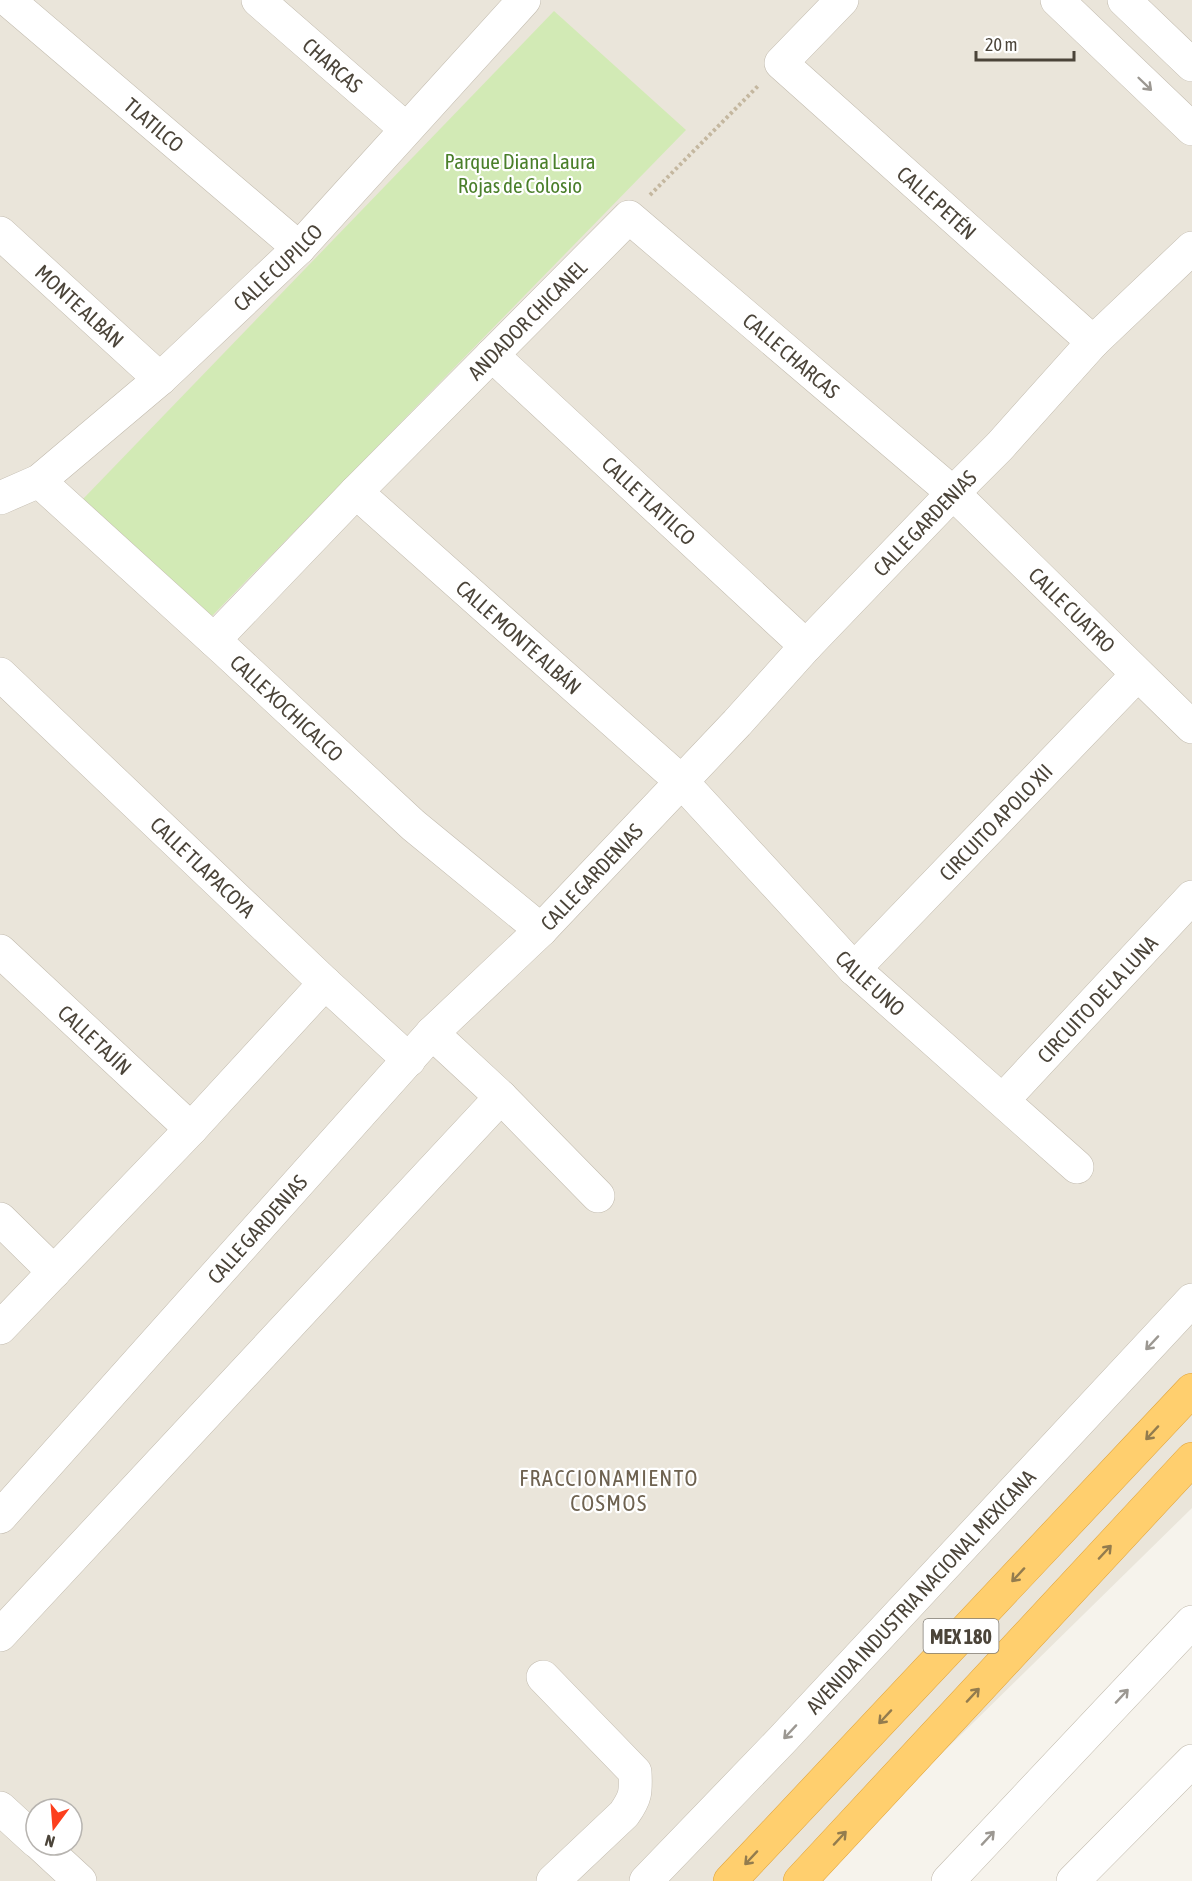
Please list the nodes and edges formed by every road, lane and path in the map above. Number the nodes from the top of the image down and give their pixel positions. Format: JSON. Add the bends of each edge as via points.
{"nodes":[{"id":1,"x":8,"y":0,"type":"edge"},
{"id":2,"x":258,"y":0,"type":"edge"},
{"id":3,"x":524,"y":0,"type":"edge"},
{"id":4,"x":842,"y":0,"type":"edge"},
{"id":5,"x":1057,"y":0,"type":"edge"},
{"id":6,"x":1124,"y":0,"type":"edge"},
{"id":7,"x":781,"y":63,"type":"junction"},
{"id":8,"x":1192,"y":65,"type":"edge"},
{"id":9,"x":406,"y":129,"type":"junction"},
{"id":10,"x":1192,"y":129,"type":"edge"},
{"id":11,"x":629,"y":217,"type":"junction"},
{"id":12,"x":0,"y":233,"type":"edge"},
{"id":13,"x":299,"y":248,"type":"junction"},
{"id":14,"x":1192,"y":248,"type":"edge"},
{"id":15,"x":1093,"y":342,"type":"junction"},
{"id":16,"x":492,"y":355,"type":"junction"},
{"id":17,"x":159,"y":380,"type":"junction"},
{"id":18,"x":39,"y":481,"type":"junction"},
{"id":19,"x":356,"y":492,"type":"junction"},
{"id":20,"x":953,"y":493,"type":"junction"},
{"id":21,"x":0,"y":498,"type":"edge"},
{"id":22,"x":214,"y":640,"type":"junction"},
{"id":23,"x":806,"y":646,"type":"junction"},
{"id":24,"x":0,"y":674,"type":"edge"},
{"id":25,"x":1137,"y":675,"type":"junction"},
{"id":26,"x":1192,"y":727,"type":"edge"},
{"id":27,"x":682,"y":782,"type":"junction"},
{"id":28,"x":1192,"y":897,"type":"edge"},
{"id":29,"x":541,"y":930,"type":"junction"},
{"id":30,"x":0,"y":951,"type":"edge"},
{"id":31,"x":854,"y":969,"type":"junction"},
{"id":32,"x":326,"y":983,"type":"junction"},
{"id":33,"x":432,"y":1033,"type":"junction"},
{"id":34,"x":409,"y":1060,"type":"junction"},
{"id":35,"x":501,"y":1097,"type":"junction"},
{"id":36,"x":1003,"y":1100,"type":"junction"},
{"id":37,"x":191,"y":1129,"type":"junction"},
{"id":38,"x":1077,"y":1167,"type":"dead end"},
{"id":39,"x":598,"y":1196,"type":"dead end"},
{"id":40,"x":0,"y":1219,"type":"edge"},
{"id":41,"x":54,"y":1272,"type":"junction"},
{"id":42,"x":1192,"y":1300,"type":"edge"},
{"id":43,"x":0,"y":1328,"type":"edge"},
{"id":44,"x":1192,"y":1390,"type":"edge"},
{"id":45,"x":1192,"y":1459,"type":"edge"},
{"id":46,"x":0,"y":1517,"type":"edge"},
{"id":47,"x":1192,"y":1622,"type":"edge"},
{"id":48,"x":0,"y":1635,"type":"edge"},
{"id":49,"x":543,"y":1677,"type":"dead end"},
{"id":50,"x":1192,"y":1761,"type":"edge"},
{"id":51,"x":0,"y":1808,"type":"edge"},
{"id":52,"x":24,"y":1830,"type":"edge"},
{"id":53,"x":54,"y":1857,"type":"edge"},
{"id":54,"x":80,"y":1881,"type":"edge"},
{"id":55,"x":553,"y":1881,"type":"edge"},
{"id":56,"x":646,"y":1881,"type":"edge"},
{"id":57,"x":730,"y":1881,"type":"edge"},
{"id":58,"x":800,"y":1881,"type":"edge"},
{"id":59,"x":948,"y":1881,"type":"edge"},
{"id":60,"x":1073,"y":1881,"type":"edge"}],
"edges":[{"from":1,"to":13,"type":"street","name":"TLATILCO"},
{"from":2,"to":9,"type":"street","name":"CHARCAS"},
{"from":3,"to":9,"type":"street","name":"CALLE CUPILCO"},
{"from":4,"to":7,"type":"street"},
{"from":5,"to":10,"type":"street","one_way":true},
{"from":6,"to":8,"type":"street"},
{"from":7,"to":11,"type":"path"},
{"from":7,"to":15,"type":"street","name":"CALLE PETÉN"},
{"from":9,"to":13,"type":"street","name":"CALLE CUPILCO"},
{"from":11,"to":16,"type":"street","name":"ANDADOR CHICANEL"},
{"from":11,"to":20,"type":"street","name":"CALLE CHARCAS"},
{"from":12,"to":17,"type":"street","name":"MONTE ALBÁN"},
{"from":13,"to":17,"type":"street","name":"CALLE CUPILCO"},
{"from":14,"to":15,"type":"street","name":"CALLE GARDENIAS"},
{"from":15,"to":20,"type":"street","name":"CALLE GARDENIAS","via":[[1000,447]]},
{"from":16,"to":19,"type":"street","name":"ANDADOR CHICANEL"},
{"from":16,"to":23,"type":"street","name":"CALLE TLATILCO"},
{"from":17,"to":18,"type":"street","name":"CALLE CUPILCO"},
{"from":18,"to":21,"type":"street","name":"CALLE CUPILCO"},
{"from":18,"to":22,"type":"street","name":"CALLE XOCHICALCO"},
{"from":19,"to":22,"type":"street","name":"ANDADOR CHICANEL"},
{"from":19,"to":27,"type":"street","name":"CALLE MONTE ALBÁN"},
{"from":20,"to":23,"type":"street","name":"CALLE GARDENIAS"},
{"from":20,"to":25,"type":"street","name":"CALLE CUATRO"},
{"from":22,"to":29,"type":"street","name":"CALLE XOCHICALCO","via":[[413,825]]},
{"from":23,"to":27,"type":"street","name":"CALLE GARDENIAS"},
{"from":24,"to":32,"type":"street","name":"CALLE TLAPACOYA"},
{"from":25,"to":26,"type":"street","name":"CALLE CUATRO"},
{"from":25,"to":31,"type":"street","name":"CIRCUITO APOLO XII"},
{"from":27,"to":29,"type":"street","name":"CALLE GARDENIAS"},
{"from":27,"to":31,"type":"street","name":"CALLE UNO"},
{"from":28,"to":36,"type":"street","name":"CIRCUITO DE LA LUNA"},
{"from":29,"to":33,"type":"street","name":"CALLE GARDENIAS"},
{"from":30,"to":37,"type":"street","name":"CALLE TAJÍN"},
{"from":31,"to":36,"type":"street","name":"CALLE UNO"},
{"from":32,"to":34,"type":"street","name":"CALLE TLAPACOYA"},
{"from":32,"to":37,"type":"street"},
{"from":33,"to":34,"type":"street","name":"CALLE GARDENIAS"},
{"from":33,"to":35,"type":"street"},
{"from":34,"to":46,"type":"street","name":"CALLE GARDENIAS"},
{"from":35,"to":39,"type":"street"},
{"from":35,"to":48,"type":"street"},
{"from":36,"to":38,"type":"street","name":"CALLE UNO"},
{"from":37,"to":41,"type":"street"},
{"from":40,"to":41,"type":"street"},
{"from":41,"to":43,"type":"street"},
{"from":42,"to":56,"type":"street","name":"AVENIDA INDUSTRIA NACIONAL MEXICANA","one_way":true},
{"from":44,"to":57,"type":"highway","number":"MEX 180","one_way":true},
{"from":58,"to":45,"type":"highway","number":"MEX 180","one_way":true},
{"from":59,"to":47,"type":"street","one_way":true},
{"from":49,"to":55,"type":"street","via":[[635,1772],[636,1780],[634,1801],[624,1814]]},
{"from":50,"to":60,"type":"street"},
{"from":51,"to":52,"type":"street"},
{"from":53,"to":54,"type":"street"}]}
